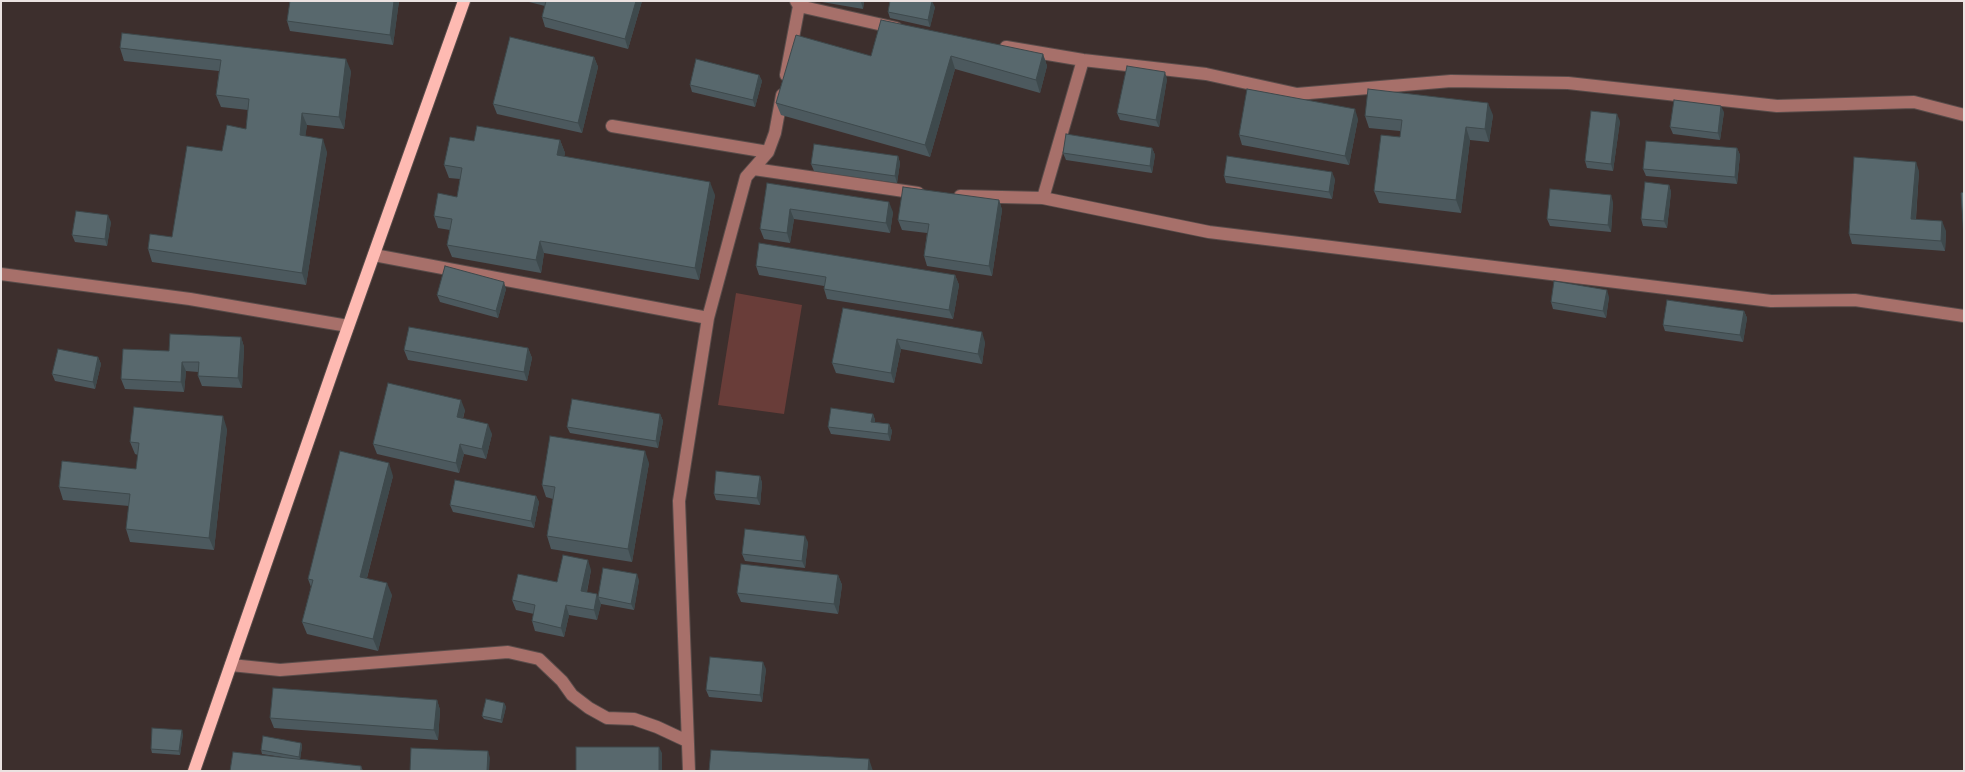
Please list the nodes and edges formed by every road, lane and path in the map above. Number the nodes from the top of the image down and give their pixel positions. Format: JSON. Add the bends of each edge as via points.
{"nodes":[{"id":1,"x":464,"y":1,"type":"edge"},
{"id":2,"x":797,"y":4,"type":"edge"},
{"id":3,"x":910,"y":31,"type":"edge"},
{"id":4,"x":996,"y":45,"type":"edge"},
{"id":5,"x":1083,"y":60,"type":"junction"},
{"id":6,"x":1964,"y":115,"type":"edge"},
{"id":7,"x":612,"y":126,"type":"dead end"},
{"id":8,"x":768,"y":152,"type":"junction"},
{"id":9,"x":754,"y":169,"type":"junction"},
{"id":10,"x":928,"y":194,"type":"edge"},
{"id":11,"x":947,"y":196,"type":"edge"},
{"id":12,"x":1043,"y":198,"type":"junction"},
{"id":13,"x":374,"y":255,"type":"junction"},
{"id":14,"x":1,"y":274,"type":"edge"},
{"id":15,"x":1964,"y":316,"type":"edge"},
{"id":16,"x":708,"y":318,"type":"junction"},
{"id":17,"x":348,"y":326,"type":"junction"},
{"id":18,"x":231,"y":666,"type":"junction"},
{"id":19,"x":687,"y":741,"type":"junction"},
{"id":20,"x":194,"y":771,"type":"edge"},
{"id":21,"x":689,"y":771,"type":"edge"}],
"edges":[{"from":1,"to":13,"type":"main road"},
{"from":2,"to":3,"type":"street"},
{"from":2,"to":8,"type":"street","via":[[775,133]]},
{"from":4,"to":5,"type":"street"},
{"from":5,"to":6,"type":"street","via":[[1206,74],[1297,94],[1451,81],[1568,83],[1777,106],[1914,102]]},
{"from":5,"to":12,"type":"street"},
{"from":7,"to":8,"type":"street"},
{"from":8,"to":9,"type":"street"},
{"from":9,"to":10,"type":"street"},
{"from":9,"to":16,"type":"street","via":[[746,177]]},
{"from":11,"to":12,"type":"street"},
{"from":12,"to":15,"type":"street","via":[[1209,232],[1771,301],[1855,300]]},
{"from":13,"to":16,"type":"street"},
{"from":13,"to":17,"type":"main road"},
{"from":14,"to":17,"type":"street","via":[[190,299]]},
{"from":16,"to":19,"type":"street","via":[[679,501]]},
{"from":17,"to":18,"type":"main road"},
{"from":18,"to":19,"type":"street","via":[[280,670],[508,652],[539,659],[572,695],[607,718],[634,719]]},
{"from":18,"to":20,"type":"main road"},
{"from":19,"to":21,"type":"street"}]}
